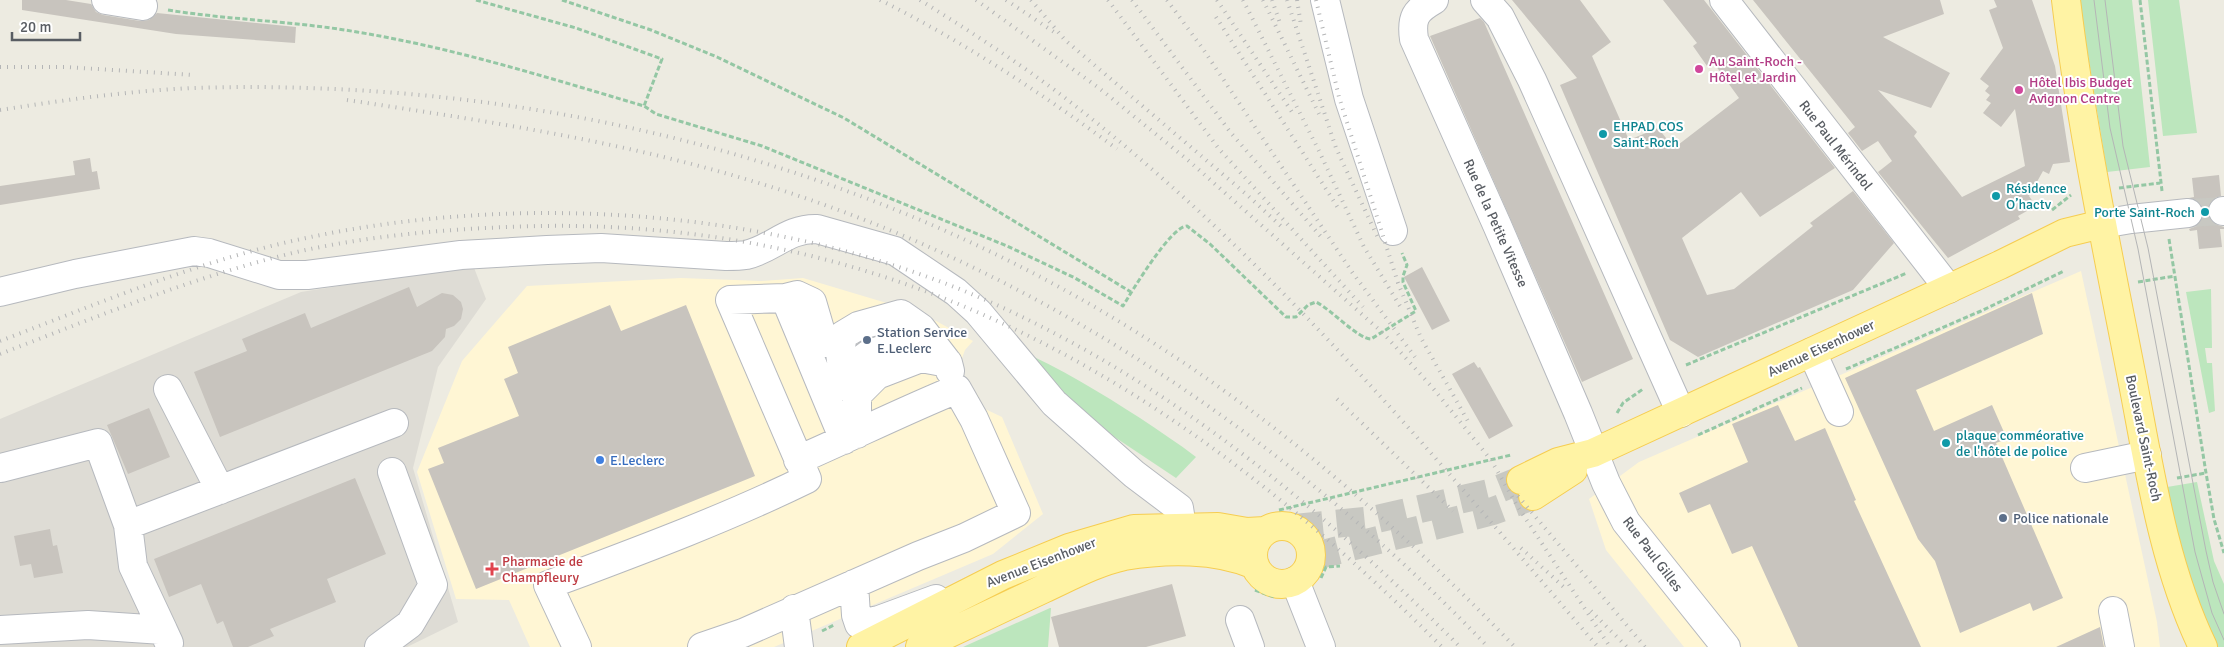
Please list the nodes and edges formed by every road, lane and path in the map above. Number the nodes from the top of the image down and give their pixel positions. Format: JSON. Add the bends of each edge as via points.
{"nodes":[{"id":1,"x":106,"y":0,"type":"edge"},
{"id":2,"x":476,"y":0,"type":"edge"},
{"id":3,"x":562,"y":0,"type":"edge"},
{"id":4,"x":1325,"y":0,"type":"edge"},
{"id":5,"x":1434,"y":0,"type":"edge"},
{"id":6,"x":1485,"y":0,"type":"edge"},
{"id":7,"x":1724,"y":0,"type":"edge"},
{"id":8,"x":2066,"y":0,"type":"edge"},
{"id":9,"x":2140,"y":0,"type":"edge"},
{"id":10,"x":143,"y":6,"type":"joint"},
{"id":11,"x":644,"y":106,"type":"junction"},
{"id":12,"x":2176,"y":214,"type":"junction"},
{"id":13,"x":2102,"y":224,"type":"junction"},
{"id":14,"x":1393,"y":232,"type":"joint"},
{"id":15,"x":1918,"y":268,"type":"junction"},
{"id":16,"x":1949,"y":289,"type":"junction"},
{"id":17,"x":0,"y":292,"type":"edge"},
{"id":18,"x":1131,"y":292,"type":"junction"},
{"id":19,"x":785,"y":298,"type":"junction"},
{"id":20,"x":921,"y":343,"type":"junction"},
{"id":21,"x":1812,"y":352,"type":"junction"},
{"id":22,"x":836,"y":356,"type":"junction"},
{"id":23,"x":1681,"y":368,"type":"dead end"},
{"id":24,"x":1650,"y":383,"type":"dead end"},
{"id":25,"x":168,"y":389,"type":"dead end"},
{"id":26,"x":957,"y":389,"type":"junction"},
{"id":27,"x":1838,"y":412,"type":"dead end"},
{"id":28,"x":1681,"y":413,"type":"junction"},
{"id":29,"x":394,"y":422,"type":"dead end"},
{"id":30,"x":848,"y":431,"type":"junction"},
{"id":31,"x":1589,"y":442,"type":"junction"},
{"id":32,"x":1515,"y":454,"type":"dead end"},
{"id":33,"x":2147,"y":455,"type":"junction"},
{"id":34,"x":798,"y":460,"type":"junction"},
{"id":35,"x":1,"y":468,"type":"edge"},
{"id":36,"x":2085,"y":468,"type":"dead end"},
{"id":37,"x":392,"y":472,"type":"dead end"},
{"id":38,"x":2206,"y":473,"type":"junction"},
{"id":39,"x":2174,"y":478,"type":"dead end"},
{"id":40,"x":1527,"y":488,"type":"tunnel mouth"},
{"id":41,"x":220,"y":490,"type":"junction"},
{"id":42,"x":1270,"y":521,"type":"junction"},
{"id":43,"x":128,"y":525,"type":"junction"},
{"id":44,"x":1182,"y":527,"type":"junction"},
{"id":45,"x":2224,"y":553,"type":"edge"},
{"id":46,"x":1340,"y":566,"type":"dead end"},
{"id":47,"x":1252,"y":575,"type":"junction"},
{"id":48,"x":854,"y":584,"type":"junction"},
{"id":49,"x":1297,"y":586,"type":"junction"},
{"id":50,"x":794,"y":609,"type":"junction"},
{"id":51,"x":2113,"y":611,"type":"dead end"},
{"id":52,"x":1240,"y":620,"type":"dead end"},
{"id":53,"x":0,"y":630,"type":"edge"},
{"id":54,"x":154,"y":638,"type":"edge"},
{"id":55,"x":858,"y":639,"type":"edge"},
{"id":56,"x":379,"y":647,"type":"edge"},
{"id":57,"x":577,"y":647,"type":"edge"},
{"id":58,"x":702,"y":647,"type":"edge"},
{"id":59,"x":799,"y":647,"type":"edge"},
{"id":60,"x":920,"y":647,"type":"edge"},
{"id":61,"x":1250,"y":647,"type":"edge"},
{"id":62,"x":1321,"y":647,"type":"edge"},
{"id":63,"x":1726,"y":647,"type":"edge"},
{"id":64,"x":2120,"y":647,"type":"edge"},
{"id":65,"x":2202,"y":647,"type":"edge"}],
"edges":[{"from":1,"to":10,"type":"street"},
{"from":2,"to":11,"type":"path","via":[[576,28],[662,59]]},
{"from":3,"to":18,"type":"path","via":[[718,57],[836,114]]},
{"from":4,"to":14,"type":"street","via":[[1349,99]]},
{"from":5,"to":31,"type":"street","name":"Rue de la Petite Vitesse","via":[[1416,14],[1412,24],[1414,39]]},
{"from":6,"to":28,"type":"street","via":[[1500,17],[1532,80]]},
{"from":7,"to":15,"type":"street","name":"Rue Paul Mérindol"},
{"from":8,"to":13,"type":"main road","name":"Boulevard Saint-Roch"},
{"from":9,"to":12,"type":"path"},
{"from":10,"to":11,"type":"path","via":[[397,39],[491,61]]},
{"from":11,"to":18,"type":"path","via":[[656,114],[762,146],[1007,246],[1075,278],[1123,306]]},
{"from":12,"to":13,"type":"street"},
{"from":12,"to":38,"type":"path"},
{"from":13,"to":16,"type":"main road","name":"Avenue Eisenhower","via":[[2064,233]]},
{"from":13,"to":33,"type":"main road","name":"Boulevard Saint-Roch"},
{"from":14,"to":18,"type":"path","via":[[1407,265],[1403,282],[1416,312],[1371,339],[1359,335],[1316,302],[1296,316],[1286,317],[1187,226],[1179,228],[1160,250]]},
{"from":15,"to":16,"type":"street","name":"Rue Paul Mérindol"},
{"from":15,"to":23,"type":"path"},
{"from":16,"to":21,"type":"main road","name":"Avenue Eisenhower"},
{"from":17,"to":44,"type":"street","via":[[194,251],[280,275],[307,275],[461,255],[547,250],[601,248],[746,255],[792,232],[817,229],[895,251],[956,292],[978,312],[1054,403],[1134,474],[1179,508]]},
{"from":19,"to":22,"type":"street","via":[[797,295],[812,302]]},
{"from":19,"to":30,"type":"street"},
{"from":19,"to":34,"type":"street","via":[[730,300]]},
{"from":20,"to":22,"type":"street","via":[[896,323],[860,334]]},
{"from":20,"to":26,"type":"street","via":[[948,363]]},
{"from":20,"to":30,"type":"street","via":[[898,360],[871,371],[859,384]]},
{"from":21,"to":27,"type":"street"},
{"from":21,"to":28,"type":"main road","name":"Avenue Eisenhower"},
{"from":22,"to":30,"type":"street"},
{"from":24,"to":31,"type":"path","via":[[1623,403],[1611,423]]},
{"from":25,"to":41,"type":"street"},
{"from":26,"to":30,"type":"street"},
{"from":26,"to":48,"type":"street","via":[[1016,513]]},
{"from":28,"to":31,"type":"main road","name":"Avenue Eisenhower"},
{"from":29,"to":41,"type":"street"},
{"from":30,"to":34,"type":"street"},
{"from":31,"to":40,"type":"main road","name":"Avenue Eisenhower","via":[[1566,477]]},
{"from":31,"to":63,"type":"street","name":"Rue Paul Gilles","via":[[1626,522]]},
{"from":32,"to":42,"type":"path"},
{"from":33,"to":36,"type":"street"},
{"from":33,"to":65,"type":"main road","name":"Boulevard Saint-Roch","via":[[2179,592]]},
{"from":34,"to":57,"type":"street","via":[[807,479],[652,547],[548,585]]},
{"from":35,"to":43,"type":"street","via":[[98,443]]},
{"from":37,"to":56,"type":"street","via":[[433,585],[410,624]]},
{"from":38,"to":39,"type":"path"},
{"from":38,"to":45,"type":"path"},
{"from":41,"to":43,"type":"street"},
{"from":42,"to":44,"type":"main road","name":"Avenue Eisenhower","via":[[1247,532],[1218,527]]},
{"from":42,"to":47,"type":"main road","via":[[1256,540]]},
{"from":42,"to":49,"type":"main road","via":[[1274,526],[1296,528],[1310,546],[1312,557]]},
{"from":43,"to":54,"type":"street","via":[[133,566]]},
{"from":44,"to":55,"type":"main road","name":"Avenue Eisenhower","via":[[1134,529],[1069,548]]},
{"from":46,"to":49,"type":"path","via":[[1326,567]]},
{"from":47,"to":49,"type":"main road"},
{"from":47,"to":49,"type":"path","via":[[1257,592]]},
{"from":47,"to":60,"type":"main road","name":"Avenue Eisenhower","via":[[1237,557],[1206,553],[1123,556],[1080,572]]},
{"from":48,"to":50,"type":"street"},
{"from":48,"to":55,"type":"street"},
{"from":49,"to":62,"type":"street"},
{"from":50,"to":58,"type":"street"},
{"from":50,"to":59,"type":"street"},
{"from":51,"to":64,"type":"street"},
{"from":52,"to":61,"type":"street"},
{"from":53,"to":54,"type":"street","via":[[88,625]]}]}
